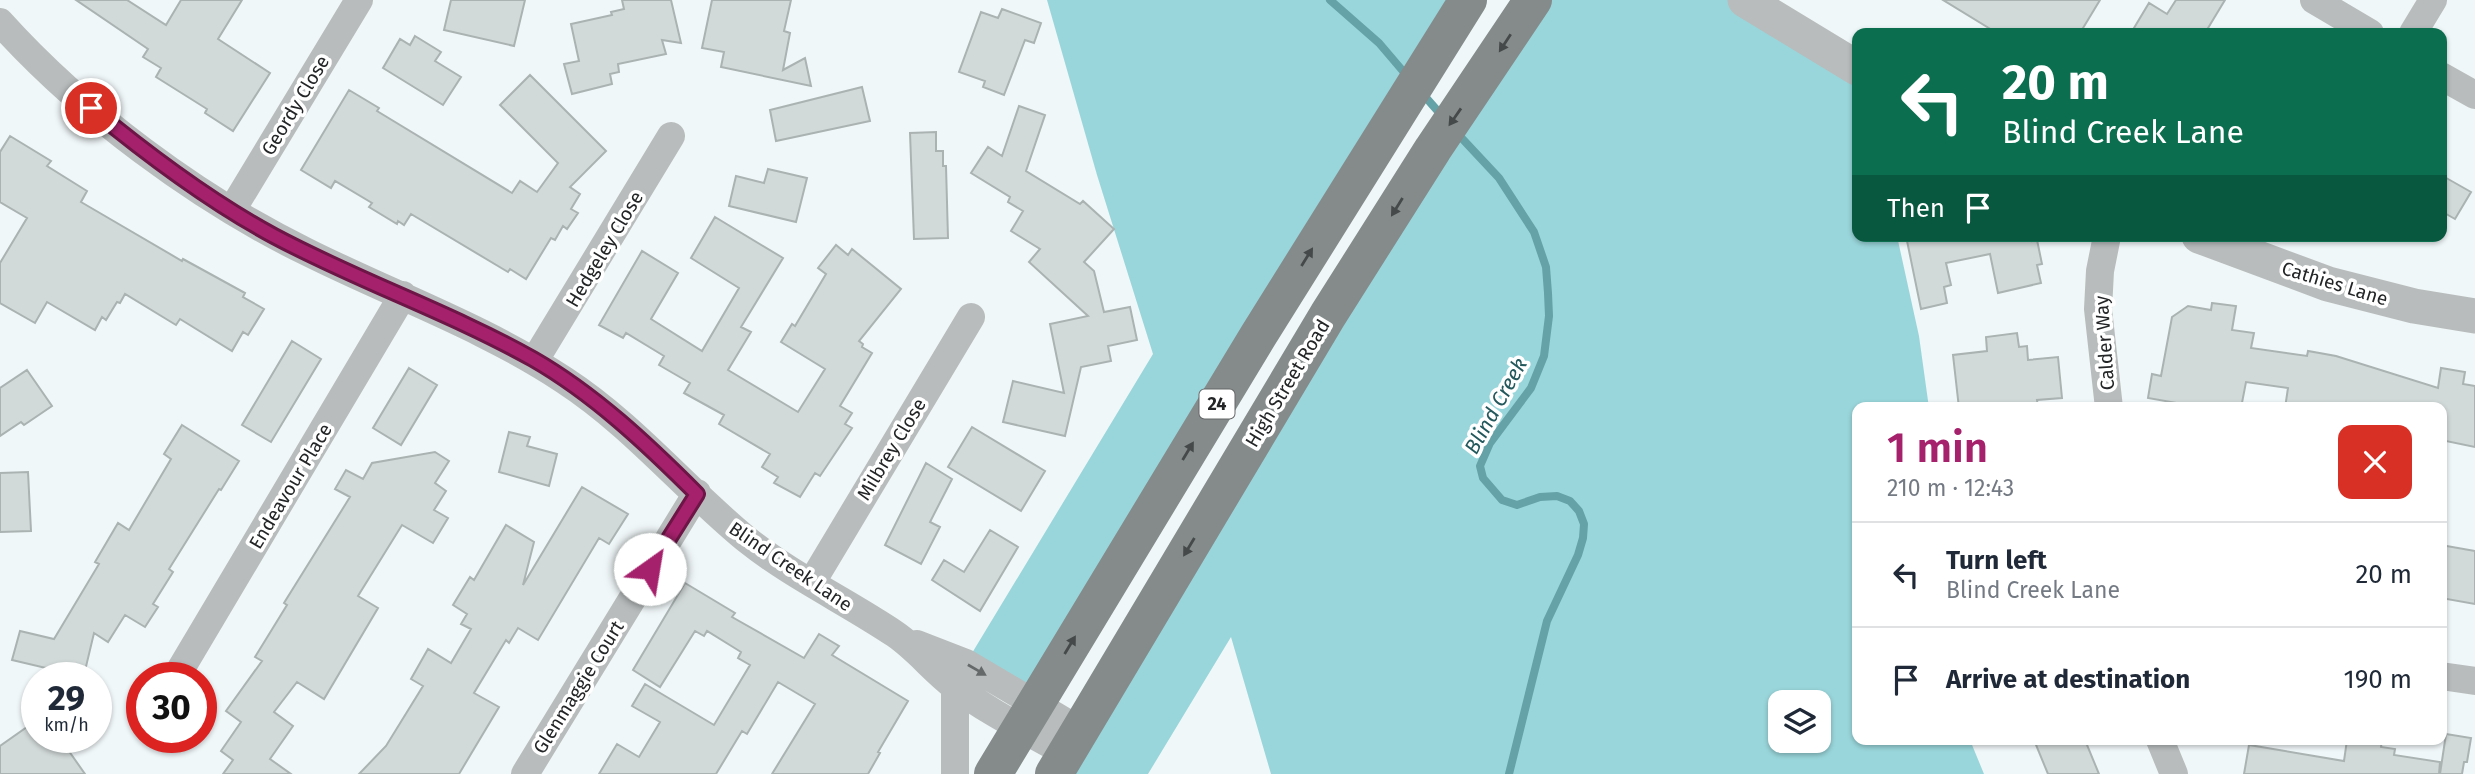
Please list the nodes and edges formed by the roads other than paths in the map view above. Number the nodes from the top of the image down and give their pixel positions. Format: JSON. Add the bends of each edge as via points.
{"nodes":[{"id":1,"x":359,"y":0,"type":"edge"},
{"id":2,"x":1468,"y":0,"type":"edge"},
{"id":3,"x":1533,"y":0,"type":"edge"},
{"id":4,"x":1745,"y":0,"type":"edge"},
{"id":5,"x":2314,"y":0,"type":"edge"},
{"id":6,"x":2433,"y":0,"type":"edge"},
{"id":7,"x":0,"y":22,"type":"edge"},
{"id":8,"x":2362,"y":28,"type":"edge"},
{"id":9,"x":2416,"y":28,"type":"edge"},
{"id":10,"x":1852,"y":65,"type":"edge"},
{"id":11,"x":2447,"y":79,"type":"edge"},
{"id":12,"x":2475,"y":95,"type":"edge"},
{"id":13,"x":671,"y":136,"type":"dead end"},
{"id":14,"x":232,"y":210,"type":"junction"},
{"id":15,"x":2106,"y":242,"type":"edge"},
{"id":16,"x":2215,"y":242,"type":"edge"},
{"id":17,"x":403,"y":295,"type":"junction"},
{"id":18,"x":2475,"y":316,"type":"edge"},
{"id":19,"x":971,"y":317,"type":"dead end"},
{"id":20,"x":535,"y":360,"type":"junction"},
{"id":21,"x":2108,"y":402,"type":"edge"},
{"id":22,"x":697,"y":494,"type":"junction"},
{"id":23,"x":812,"y":582,"type":"junction"},
{"id":24,"x":898,"y":636,"type":"junction"},
{"id":25,"x":185,"y":662,"type":"edge"},
{"id":26,"x":2447,"y":677,"type":"edge"},
{"id":27,"x":2475,"y":681,"type":"edge"},
{"id":28,"x":955,"y":686,"type":"junction"},
{"id":29,"x":1028,"y":716,"type":"junction"},
{"id":30,"x":2162,"y":745,"type":"edge"},
{"id":31,"x":1066,"y":752,"type":"edge"},
{"id":32,"x":525,"y":774,"type":"edge"},
{"id":33,"x":955,"y":774,"type":"edge"},
{"id":34,"x":993,"y":774,"type":"edge"},
{"id":35,"x":2174,"y":774,"type":"edge"}],
"edges":[{"from":1,"to":14,"type":"street","name":"Geordy Close"},
{"from":29,"to":2,"type":"main road","number":"24","one_way":true,"via":[[1258,335]]},
{"from":3,"to":31,"type":"main road","name":"High Street Road","number":"24","one_way":true,"via":[[1328,315]]},
{"from":4,"to":10,"type":"street"},
{"from":5,"to":8,"type":"street"},
{"from":6,"to":9,"type":"street"},
{"from":7,"to":14,"type":"street","name":"Blind Creek Lane","via":[[54,77],[125,136]]},
{"from":11,"to":12,"type":"street"},
{"from":13,"to":20,"type":"street","name":"Hedgeley Close"},
{"from":14,"to":17,"type":"street","name":"Blind Creek Lane","via":[[306,252]]},
{"from":15,"to":21,"type":"street","name":"Calder Way","via":[[2098,309]]},
{"from":16,"to":18,"type":"street","name":"Cathies Lane","via":[[2328,284]]},
{"from":17,"to":20,"type":"street","name":"Blind Creek Lane"},
{"from":17,"to":25,"type":"street","name":"Endeavour Place"},
{"from":19,"to":23,"type":"street","name":"Milbrey Close"},
{"from":20,"to":22,"type":"street","name":"Blind Creek Lane","via":[[607,411]]},
{"from":22,"to":23,"type":"street","name":"Blind Creek Lane","via":[[753,544]]},
{"from":22,"to":32,"type":"street","name":"Glenmaggie Court"},
{"from":23,"to":24,"type":"street","name":"Blind Creek Lane"},
{"from":24,"to":28,"type":"street","name":"Blind Creek Lane"},
{"from":24,"to":29,"type":"street","name":"Blind Creek Lane","one_way":true,"via":[[966,663]]},
{"from":26,"to":27,"type":"street"},
{"from":28,"to":29,"type":"street","name":"Blind Creek Lane"},
{"from":28,"to":33,"type":"street"},
{"from":29,"to":31,"type":"street","name":"Blind Creek Lane"},
{"from":29,"to":34,"type":"main road","number":"24"},
{"from":30,"to":35,"type":"street"}]}
